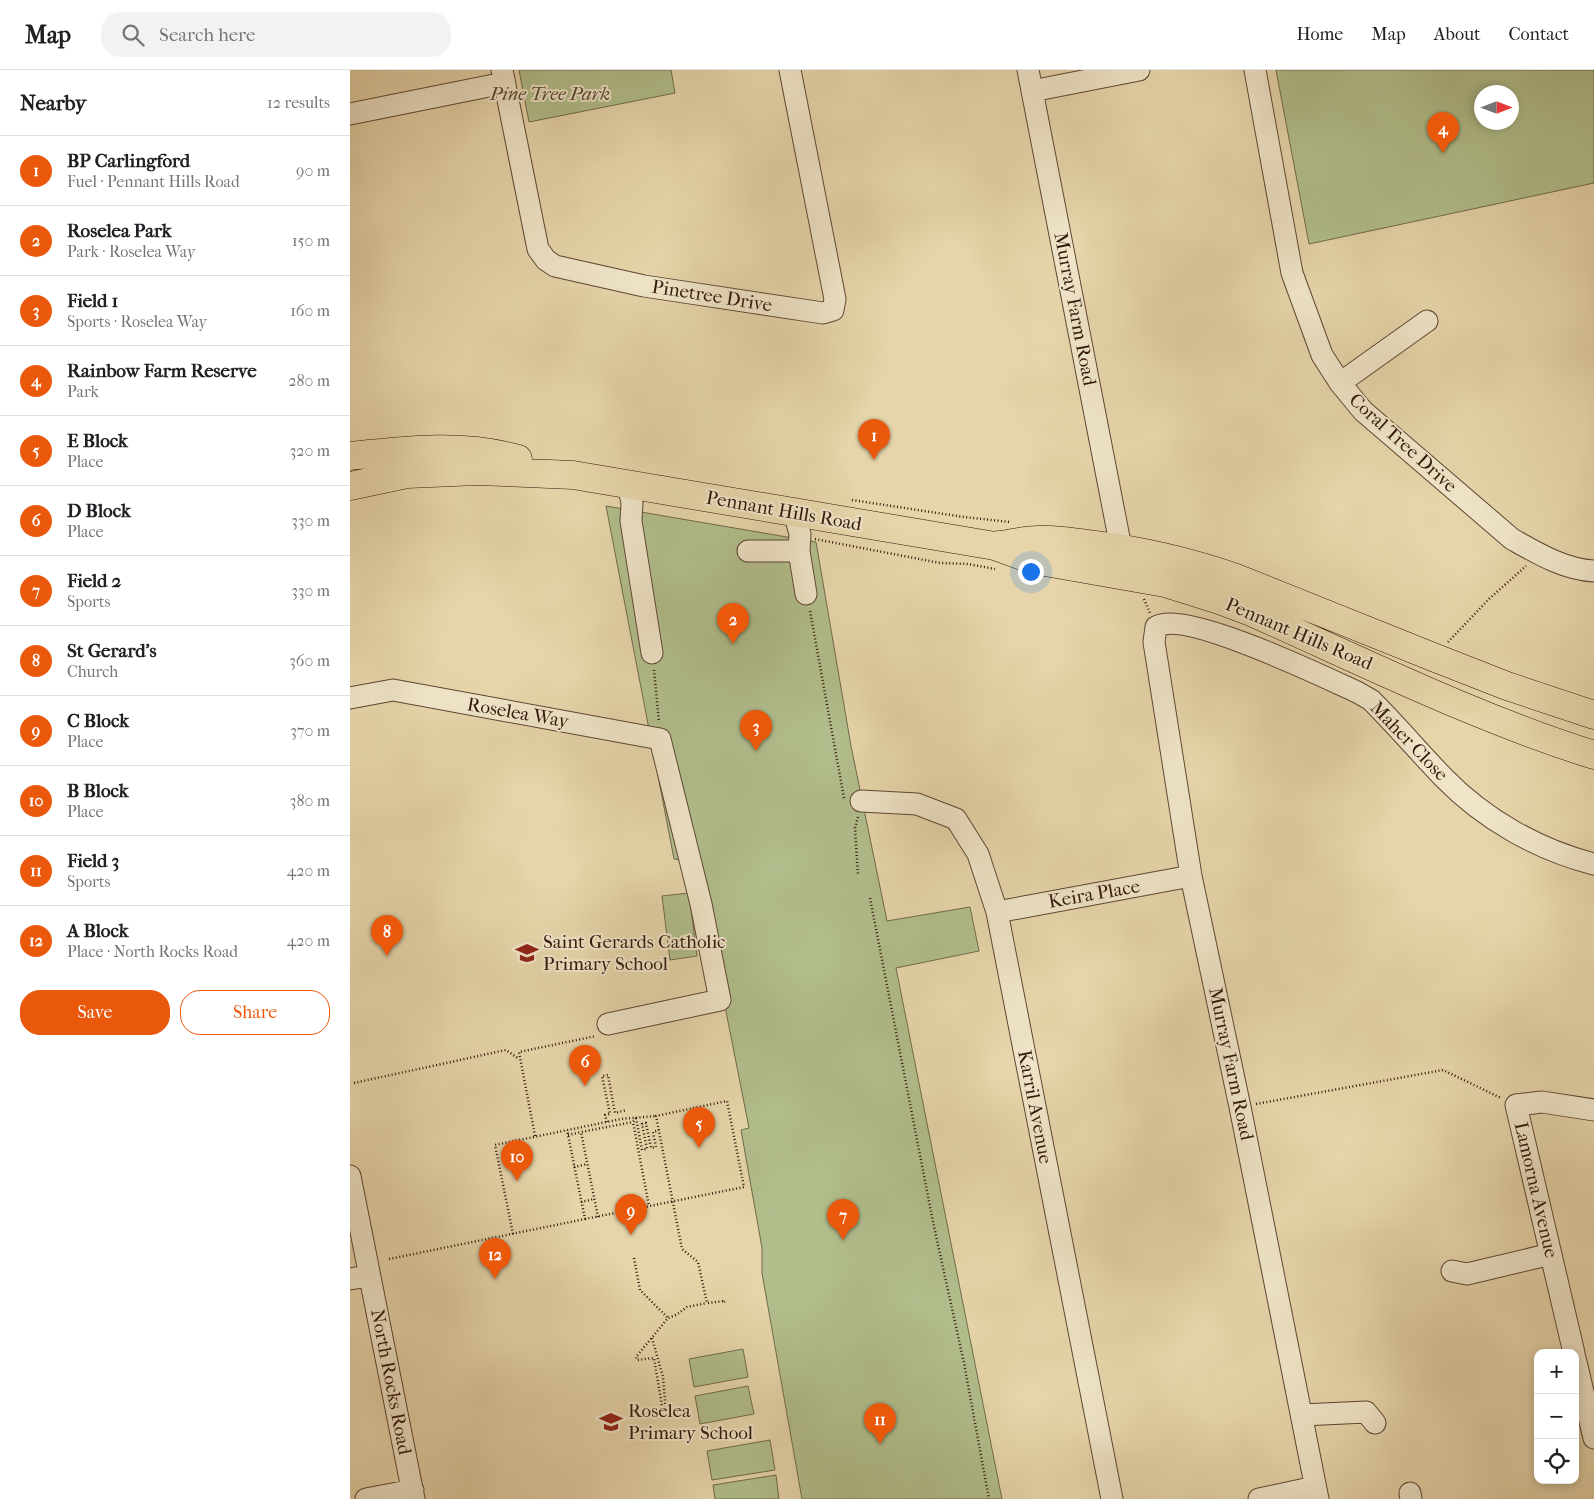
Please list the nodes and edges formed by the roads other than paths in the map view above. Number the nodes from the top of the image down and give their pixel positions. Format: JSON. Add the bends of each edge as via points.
{"nodes":[{"id":1,"x":790,"y":70,"type":"edge"},
{"id":2,"x":1028,"y":70,"type":"edge"},
{"id":3,"x":1139,"y":70,"type":"edge"},
{"id":4,"x":1255,"y":70,"type":"edge"},
{"id":5,"x":503,"y":76,"type":"edge"},
{"id":6,"x":1032,"y":91,"type":"junction"},
{"id":7,"x":350,"y":114,"type":"edge"},
{"id":8,"x":1427,"y":321,"type":"dead end"},
{"id":9,"x":1340,"y":383,"type":"junction"},
{"id":10,"x":350,"y":456,"type":"edge"},
{"id":11,"x":572,"y":475,"type":"junction"},
{"id":12,"x":628,"y":484,"type":"junction"},
{"id":13,"x":350,"y":486,"type":"edge"},
{"id":14,"x":798,"y":532,"type":"junction"},
{"id":15,"x":1121,"y":548,"type":"junction"},
{"id":16,"x":748,"y":551,"type":"dead end"},
{"id":17,"x":996,"y":558,"type":"junction"},
{"id":18,"x":1594,"y":571,"type":"edge"},
{"id":19,"x":1154,"y":589,"type":"junction"},
{"id":20,"x":806,"y":594,"type":"road end"},
{"id":21,"x":1156,"y":627,"type":"joint"},
{"id":22,"x":652,"y":653,"type":"road end"},
{"id":23,"x":350,"y":698,"type":"edge"},
{"id":24,"x":1594,"y":716,"type":"edge"},
{"id":25,"x":1594,"y":755,"type":"edge"},
{"id":26,"x":861,"y":801,"type":"road end"},
{"id":27,"x":1594,"y":864,"type":"edge"},
{"id":28,"x":1191,"y":876,"type":"junction"},
{"id":29,"x":997,"y":912,"type":"junction"},
{"id":30,"x":608,"y":1024,"type":"road end"},
{"id":31,"x":1594,"y":1110,"type":"edge"},
{"id":32,"x":350,"y":1176,"type":"edge"},
{"id":33,"x":1551,"y":1254,"type":"junction"},
{"id":34,"x":1452,"y":1271,"type":"dead end"},
{"id":35,"x":360,"y":1278,"type":"edge"},
{"id":36,"x":1573,"y":1349,"type":"edge"},
{"id":37,"x":1579,"y":1375,"type":"edge"},
{"id":38,"x":1302,"y":1415,"type":"junction"},
{"id":39,"x":1375,"y":1422,"type":"dead end"},
{"id":40,"x":1594,"y":1438,"type":"edge"},
{"id":41,"x":1317,"y":1493,"type":"edge"},
{"id":42,"x":414,"y":1495,"type":"edge"},
{"id":43,"x":366,"y":1499,"type":"edge"},
{"id":44,"x":1112,"y":1499,"type":"edge"},
{"id":45,"x":1259,"y":1499,"type":"edge"}],
"edges":[{"from":1,"to":5,"type":"street","name":"Pinetree Drive","via":[[835,298],[833,310],[823,313],[644,286],[555,266],[546,260],[538,249]]},
{"from":2,"to":6,"type":"street","name":"Murray Farm Road"},
{"from":3,"to":6,"type":"street"},
{"from":4,"to":9,"type":"street","name":"Coral Tree Drive","via":[[1292,273],[1322,355]]},
{"from":5,"to":7,"type":"street"},
{"from":6,"to":15,"type":"street","name":"Murray Farm Road"},
{"from":8,"to":9,"type":"street"},
{"from":9,"to":18,"type":"street","name":"Coral Tree Drive","via":[[1370,418],[1512,539],[1539,554],[1582,570]]},
{"from":10,"to":11,"type":"highway","name":"Pennant Hills Road","via":[[426,448],[500,453]]},
{"from":11,"to":12,"type":"highway","name":"Pennant Hills Road"},
{"from":11,"to":13,"type":"highway","name":"Pennant Hills Road","via":[[478,471],[407,474]]},
{"from":12,"to":14,"type":"highway","name":"Pennant Hills Road"},
{"from":12,"to":22,"type":"street"},
{"from":14,"to":16,"type":"street"},
{"from":14,"to":17,"type":"highway","name":"Pennant Hills Road"},
{"from":14,"to":20,"type":"street"},
{"from":15,"to":17,"type":"highway","name":"Pennant Hills Road","via":[[1037,540]]},
{"from":15,"to":19,"type":"highway","via":[[1128,563],[1146,568]]},
{"from":15,"to":24,"type":"highway","name":"Pennant Hills Road","via":[[1204,566],[1433,658]]},
{"from":17,"to":19,"type":"highway","name":"Pennant Hills Road","via":[[1034,560]]},
{"from":19,"to":25,"type":"highway","name":"Pennant Hills Road","via":[[1219,600],[1252,612],[1464,706]]},
{"from":21,"to":27,"type":"street","name":"Maher Close","via":[[1171,624],[1258,648],[1357,692],[1371,700],[1445,779],[1490,818],[1532,842]]},
{"from":21,"to":28,"type":"street","name":"Murray Farm Road","via":[[1154,642]]},
{"from":23,"to":30,"type":"street","name":"Roselea Way","via":[[393,690],[660,739],[701,904],[720,1000]]},
{"from":26,"to":29,"type":"street","name":"Karril Avenue","via":[[917,804],[956,818],[978,854]]},
{"from":28,"to":29,"type":"street","name":"Keira Place"},
{"from":28,"to":38,"type":"street","name":"Murray Farm Road"},
{"from":29,"to":44,"type":"street","name":"Karril Avenue"},
{"from":31,"to":33,"type":"street","name":"Lamorna Avenue","via":[[1542,1102],[1516,1105]]},
{"from":32,"to":35,"type":"street","name":"North Rocks Road"},
{"from":33,"to":34,"type":"street","via":[[1467,1274]]},
{"from":33,"to":36,"type":"street","name":"Lamorna Avenue"},
{"from":35,"to":42,"type":"street","name":"North Rocks Road"},
{"from":37,"to":40,"type":"street"},
{"from":38,"to":39,"type":"street","via":[[1366,1412]]},
{"from":38,"to":41,"type":"street","name":"Murray Farm Road"},
{"from":41,"to":45,"type":"street"},
{"from":42,"to":43,"type":"street"}]}
